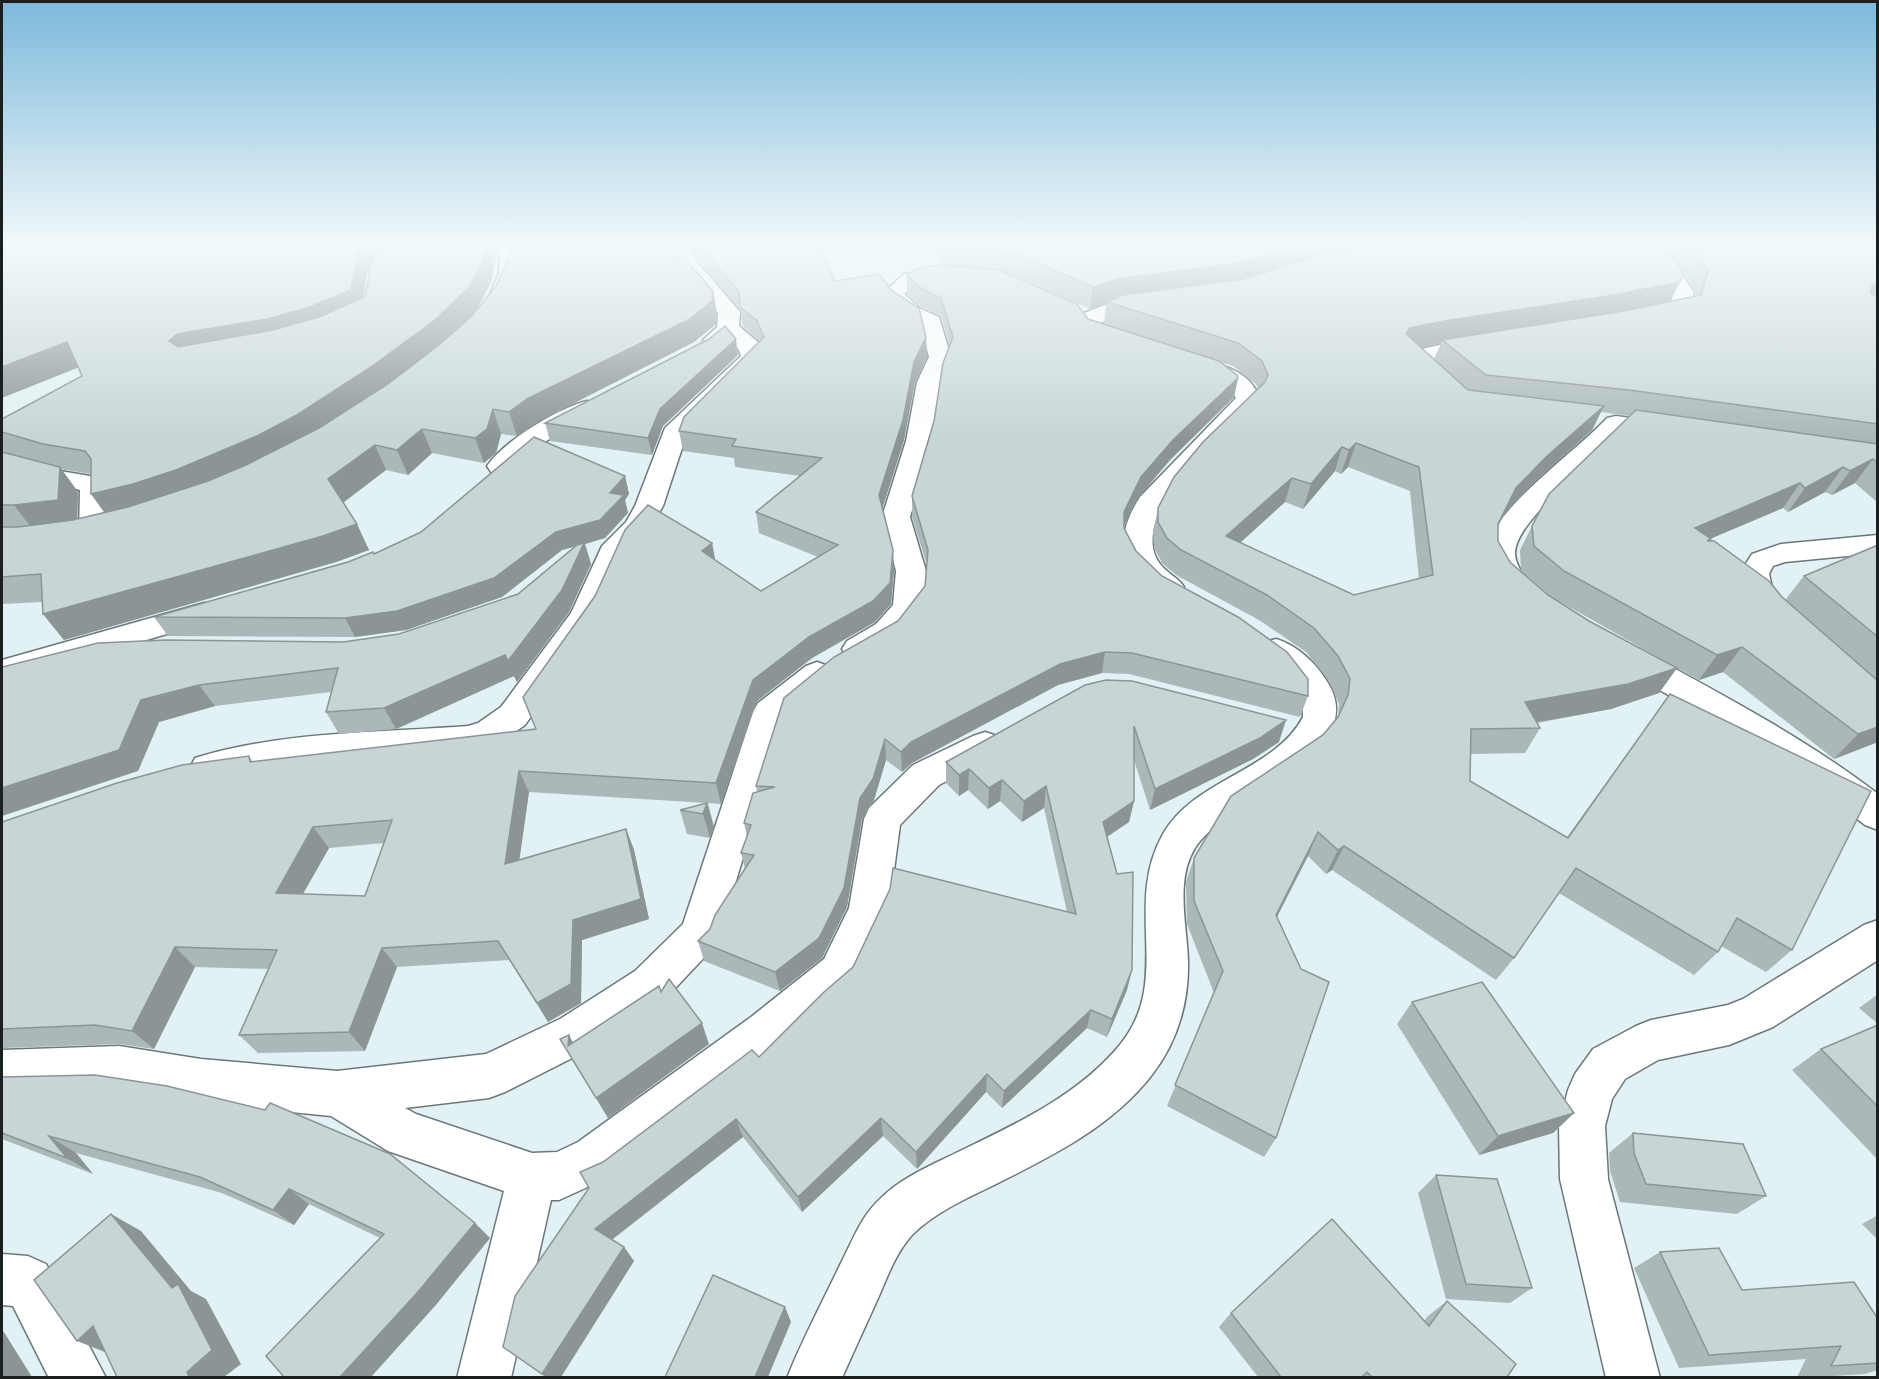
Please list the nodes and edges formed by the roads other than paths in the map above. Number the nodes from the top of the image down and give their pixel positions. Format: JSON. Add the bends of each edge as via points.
{"nodes":[{"id":1,"x":490,"y":311,"type":"edge"},
{"id":2,"x":728,"y":311,"type":"edge"},
{"id":3,"x":910,"y":311,"type":"edge"},
{"id":4,"x":1083,"y":311,"type":"edge"},
{"id":5,"x":1674,"y":311,"type":"edge"},
{"id":6,"x":483,"y":321,"type":"edge"},
{"id":7,"x":1631,"y":322,"type":"edge"},
{"id":8,"x":728,"y":328,"type":"junction"},
{"id":9,"x":1502,"y":339,"type":"edge"},
{"id":10,"x":693,"y":354,"type":"edge"},
{"id":11,"x":1446,"y":387,"type":"edge"},
{"id":12,"x":607,"y":398,"type":"edge"},
{"id":13,"x":1585,"y":420,"type":"edge"},
{"id":14,"x":1616,"y":423,"type":"junction"},
{"id":15,"x":1688,"y":433,"type":"edge"},
{"id":16,"x":2,"y":462,"type":"edge"},
{"id":17,"x":480,"y":484,"type":"edge"},
{"id":18,"x":66,"y":540,"type":"edge"},
{"id":19,"x":1878,"y":544,"type":"edge"},
{"id":20,"x":616,"y":546,"type":"junction"},
{"id":21,"x":584,"y":555,"type":"edge"},
{"id":22,"x":1194,"y":602,"type":"edge"},
{"id":23,"x":1538,"y":605,"type":"edge"},
{"id":24,"x":225,"y":607,"type":"edge"},
{"id":25,"x":1791,"y":628,"type":"edge"},
{"id":26,"x":1250,"y":633,"type":"edge"},
{"id":27,"x":1607,"y":646,"type":"edge"},
{"id":28,"x":182,"y":648,"type":"edge"},
{"id":29,"x":14,"y":668,"type":"edge"},
{"id":30,"x":1266,"y":723,"type":"edge"},
{"id":31,"x":1012,"y":729,"type":"edge"},
{"id":32,"x":1312,"y":735,"type":"junction"},
{"id":33,"x":177,"y":776,"type":"edge"},
{"id":34,"x":1878,"y":815,"type":"edge"},
{"id":35,"x":1878,"y":938,"type":"edge"},
{"id":36,"x":2,"y":1072,"type":"edge"},
{"id":37,"x":337,"y":1094,"type":"junction"},
{"id":38,"x":532,"y":1177,"type":"junction"},
{"id":39,"x":2,"y":1280,"type":"edge"},
{"id":40,"x":80,"y":1377,"type":"edge"},
{"id":41,"x":484,"y":1377,"type":"edge"},
{"id":42,"x":814,"y":1377,"type":"edge"},
{"id":43,"x":1633,"y":1377,"type":"edge"}],
"edges":[{"from":1,"to":6,"type":"street"},
{"from":2,"to":8,"type":"street"},
{"from":3,"to":37,"type":"street","via":[[931,322],[940,357],[929,382],[920,441],[896,517],[911,571],[908,607],[887,632],[825,668],[770,712],[700,934],[650,985],[575,1034],[489,1076]]},
{"from":4,"to":22,"type":"street","via":[[1074,312],[1095,331],[1224,373],[1246,390],[1248,399],[1150,503],[1136,533],[1138,551],[1151,575]]},
{"from":5,"to":7,"type":"street"},
{"from":8,"to":10,"type":"street"},
{"from":8,"to":20,"type":"street","via":[[750,347],[753,357],[674,433],[649,506],[637,527]]},
{"from":9,"to":11,"type":"street","via":[[1411,358]]},
{"from":12,"to":17,"type":"street","via":[[530,440]]},
{"from":13,"to":14,"type":"street"},
{"from":14,"to":15,"type":"street"},
{"from":14,"to":23,"type":"street","via":[[1525,510],[1502,544],[1503,568]]},
{"from":16,"to":18,"type":"street","via":[[93,484],[105,531]]},
{"from":19,"to":25,"type":"street","via":[[1781,553],[1762,560],[1754,574],[1759,592]]},
{"from":20,"to":21,"type":"street"},
{"from":20,"to":33,"type":"street","via":[[585,616],[513,716],[490,732],[468,739],[271,754]]},
{"from":24,"to":29,"type":"street"},
{"from":26,"to":32,"type":"street","via":[[1297,667],[1321,700],[1321,715]]},
{"from":27,"to":34,"type":"street","via":[[1756,730]]},
{"from":28,"to":29,"type":"street"},
{"from":30,"to":32,"type":"street"},
{"from":31,"to":38,"type":"street","via":[[926,775],[882,819],[869,908],[839,972],[766,1032],[595,1159],[559,1176]]},
{"from":32,"to":42,"type":"street","via":[[1295,752],[1214,804],[1191,823],[1175,846],[1164,895],[1168,992],[1153,1034],[1126,1070],[1094,1103],[1052,1131],[926,1194],[892,1220]]},
{"from":35,"to":43,"type":"street","via":[[1758,1013],[1729,1025],[1651,1041],[1609,1064],[1591,1090],[1582,1126],[1584,1179]]},
{"from":36,"to":37,"type":"street","via":[[119,1068],[201,1081]]},
{"from":37,"to":38,"type":"street","via":[[405,1134]]},
{"from":38,"to":41,"type":"street"},
{"from":39,"to":40,"type":"street","via":[[28,1282]]}]}
